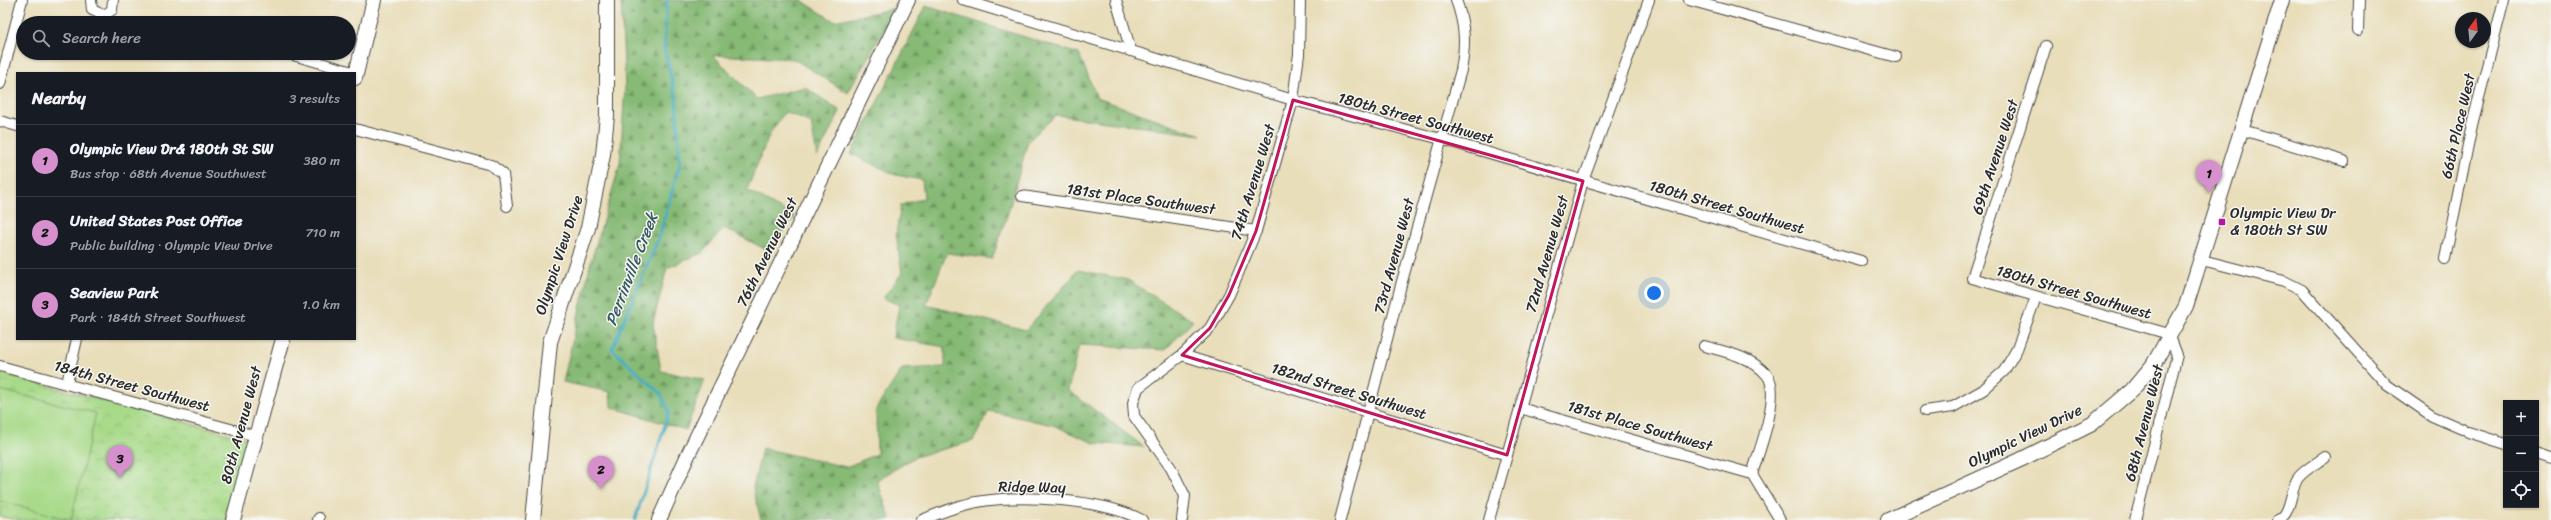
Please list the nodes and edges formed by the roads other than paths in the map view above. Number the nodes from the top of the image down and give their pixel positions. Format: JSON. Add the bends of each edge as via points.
{"nodes":[{"id":1,"x":22,"y":0,"type":"edge"},
{"id":2,"x":90,"y":0,"type":"edge"},
{"id":3,"x":113,"y":0,"type":"edge"},
{"id":4,"x":374,"y":0,"type":"edge"},
{"id":5,"x":607,"y":0,"type":"edge"},
{"id":6,"x":908,"y":0,"type":"edge"},
{"id":7,"x":963,"y":0,"type":"edge"},
{"id":8,"x":1116,"y":0,"type":"edge"},
{"id":9,"x":1300,"y":0,"type":"edge"},
{"id":10,"x":1456,"y":0,"type":"edge"},
{"id":11,"x":1649,"y":0,"type":"edge"},
{"id":12,"x":1689,"y":0,"type":"edge"},
{"id":13,"x":2282,"y":0,"type":"edge"},
{"id":14,"x":2359,"y":0,"type":"edge"},
{"id":15,"x":2504,"y":0,"type":"edge"},
{"id":16,"x":18,"y":16,"type":"edge"},
{"id":17,"x":16,"y":23,"type":"edge"},
{"id":18,"x":2358,"y":30,"type":"dead end"},
{"id":19,"x":2046,"y":46,"type":"dead end"},
{"id":20,"x":1131,"y":51,"type":"junction"},
{"id":21,"x":1896,"y":58,"type":"dead end"},
{"id":22,"x":308,"y":60,"type":"edge"},
{"id":23,"x":346,"y":72,"type":"edge"},
{"id":24,"x":356,"y":75,"type":"edge"},
{"id":25,"x":0,"y":84,"type":"edge"},
{"id":26,"x":1293,"y":100,"type":"junction"},
{"id":27,"x":0,"y":121,"type":"edge"},
{"id":28,"x":16,"y":126,"type":"edge"},
{"id":29,"x":356,"y":129,"type":"edge"},
{"id":30,"x":2243,"y":130,"type":"junction"},
{"id":31,"x":1441,"y":139,"type":"junction"},
{"id":32,"x":2344,"y":161,"type":"dead end"},
{"id":33,"x":1583,"y":181,"type":"junction"},
{"id":34,"x":1022,"y":196,"type":"dead end"},
{"id":35,"x":507,"y":206,"type":"dead end"},
{"id":36,"x":1256,"y":231,"type":"junction"},
{"id":37,"x":2445,"y":259,"type":"dead end"},
{"id":38,"x":2202,"y":260,"type":"junction"},
{"id":39,"x":1861,"y":261,"type":"dead end"},
{"id":40,"x":1972,"y":278,"type":"joint"},
{"id":41,"x":2036,"y":297,"type":"junction"},
{"id":42,"x":2169,"y":334,"type":"junction"},
{"id":43,"x":77,"y":340,"type":"edge"},
{"id":44,"x":283,"y":340,"type":"edge"},
{"id":45,"x":1704,"y":346,"type":"dead end"},
{"id":46,"x":1182,"y":355,"type":"junction"},
{"id":47,"x":0,"y":366,"type":"edge"},
{"id":48,"x":66,"y":383,"type":"junction"},
{"id":49,"x":1520,"y":408,"type":"junction"},
{"id":50,"x":1925,"y":411,"type":"dead end"},
{"id":51,"x":1368,"y":413,"type":"junction"},
{"id":52,"x":256,"y":436,"type":"junction"},
{"id":53,"x":2503,"y":443,"type":"edge"},
{"id":54,"x":2539,"y":454,"type":"edge"},
{"id":55,"x":1507,"y":455,"type":"junction"},
{"id":56,"x":2325,"y":457,"type":"dead end"},
{"id":57,"x":2551,"y":458,"type":"edge"},
{"id":58,"x":1752,"y":474,"type":"junction"},
{"id":59,"x":233,"y":520,"type":"edge"},
{"id":60,"x":534,"y":520,"type":"edge"},
{"id":61,"x":659,"y":520,"type":"edge"},
{"id":62,"x":922,"y":520,"type":"edge"},
{"id":63,"x":1142,"y":520,"type":"edge"},
{"id":64,"x":1182,"y":520,"type":"edge"},
{"id":65,"x":1340,"y":520,"type":"edge"},
{"id":66,"x":1489,"y":520,"type":"edge"},
{"id":67,"x":1780,"y":520,"type":"edge"},
{"id":68,"x":1888,"y":520,"type":"edge"},
{"id":69,"x":2135,"y":520,"type":"edge"},
{"id":70,"x":2278,"y":520,"type":"edge"}],
"edges":[{"from":1,"to":16,"type":"street"},
{"from":2,"to":3,"type":"street","via":[[92,10],[104,15],[112,10]]},
{"from":4,"to":24,"type":"main road"},
{"from":5,"to":60,"type":"main road","name":"Olympic View Drive","via":[[607,116],[604,155],[588,228],[550,342]]},
{"from":6,"to":61,"type":"main road","name":"76th Avenue West"},
{"from":7,"to":20,"type":"street","name":"180th Street Southwest"},
{"from":8,"to":20,"type":"street"},
{"from":9,"to":26,"type":"street","name":"74th Avenue West","via":[[1299,54]]},
{"from":10,"to":31,"type":"street","name":"73rd Avenue West","via":[[1464,21],[1466,46]]},
{"from":11,"to":33,"type":"street","name":"72nd Avenue West"},
{"from":12,"to":21,"type":"street"},
{"from":13,"to":30,"type":"main road","name":"Olympic View Drive"},
{"from":14,"to":18,"type":"street"},
{"from":15,"to":37,"type":"street","name":"66th Place West","via":[[2472,125]]},
{"from":17,"to":25,"type":"street"},
{"from":19,"to":40,"type":"street","name":"69th Avenue West"},
{"from":20,"to":26,"type":"street","name":"180th Street Southwest"},
{"from":22,"to":23,"type":"street"},
{"from":26,"to":31,"type":"street","name":"180th Street Southwest"},
{"from":26,"to":36,"type":"street","name":"74th Avenue West"},
{"from":27,"to":28,"type":"street"},
{"from":29,"to":35,"type":"street","via":[[491,165],[503,174]]},
{"from":30,"to":32,"type":"street"},
{"from":30,"to":38,"type":"main road","name":"Olympic View Drive"},
{"from":31,"to":33,"type":"street","name":"180th Street Southwest"},
{"from":31,"to":51,"type":"street","name":"73rd Avenue West"},
{"from":33,"to":39,"type":"street","name":"180th Street Southwest"},
{"from":33,"to":49,"type":"street","name":"72nd Avenue West"},
{"from":34,"to":36,"type":"street","name":"181st Place Southwest"},
{"from":36,"to":46,"type":"street","name":"74th Avenue West","via":[[1229,294],[1210,328]]},
{"from":38,"to":42,"type":"main road","name":"Olympic View Drive","via":[[2186,306]]},
{"from":38,"to":53,"type":"street","via":[[2284,281],[2302,290],[2387,385],[2432,416],[2465,431]]},
{"from":40,"to":41,"type":"street","name":"180th Street Southwest"},
{"from":41,"to":42,"type":"street","name":"180th Street Southwest"},
{"from":41,"to":50,"type":"street","via":[[2017,349],[2004,371],[1983,390],[1953,407]]},
{"from":42,"to":68,"type":"main road","name":"Olympic View Drive","via":[[2153,365],[2132,390],[2092,424]]},
{"from":42,"to":69,"type":"street","name":"68th Avenue West","via":[[2177,355]]},
{"from":43,"to":48,"type":"street"},
{"from":44,"to":52,"type":"main road","name":"80th Avenue West"},
{"from":45,"to":58,"type":"street","via":[[1753,363],[1768,376],[1772,390],[1768,423]]},
{"from":46,"to":51,"type":"street","name":"182nd Street Southwest"},
{"from":46,"to":64,"type":"street","name":"74th Avenue West","via":[[1138,388],[1133,403],[1134,416],[1171,468],[1185,496]]},
{"from":47,"to":48,"type":"street","name":"184th Street Southwest"},
{"from":48,"to":52,"type":"street","name":"184th Street Southwest"},
{"from":49,"to":55,"type":"street","name":"72nd Avenue West"},
{"from":49,"to":58,"type":"street","name":"181st Place Southwest"},
{"from":51,"to":55,"type":"street","name":"182nd Street Southwest"},
{"from":51,"to":65,"type":"street","name":"73rd Avenue West"},
{"from":52,"to":59,"type":"main road","name":"80th Avenue West"},
{"from":54,"to":57,"type":"street"},
{"from":55,"to":66,"type":"street","name":"72nd Avenue West"},
{"from":56,"to":70,"type":"street","via":[[2298,478],[2287,509]]},
{"from":58,"to":67,"type":"street"},
{"from":62,"to":63,"type":"street","name":"Ridge Way","via":[[976,502],[1026,499],[1090,504]]}]}
